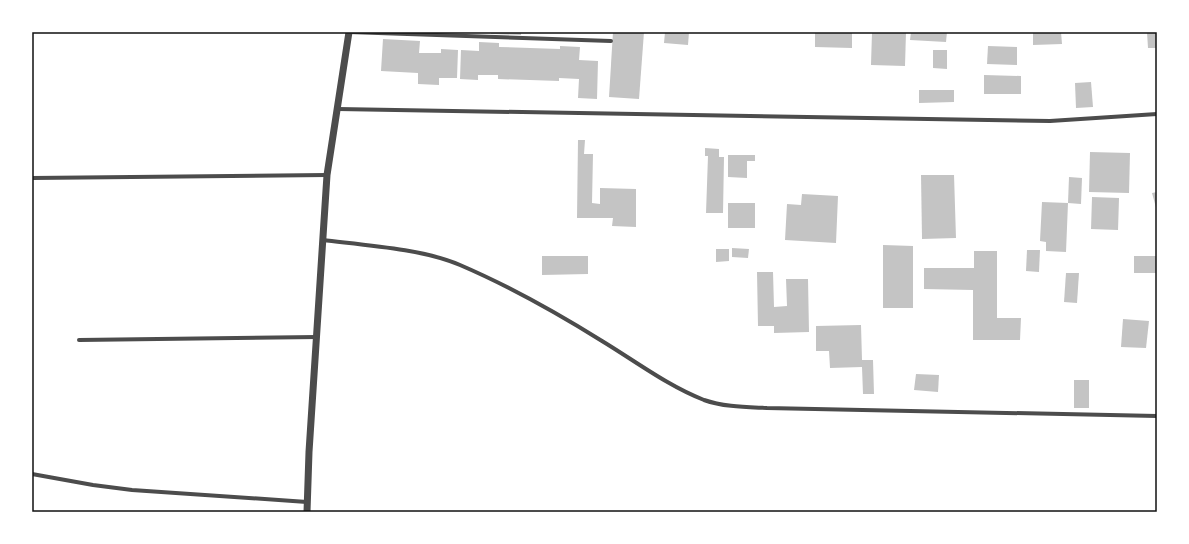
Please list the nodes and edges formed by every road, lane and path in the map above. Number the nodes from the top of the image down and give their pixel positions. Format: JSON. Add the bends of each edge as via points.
{"nodes":[{"id":1,"x":349,"y":32,"type":"edge"},
{"id":2,"x":611,"y":41,"type":"dead end"},
{"id":3,"x":338,"y":108,"type":"junction"},
{"id":4,"x":1157,"y":114,"type":"edge"},
{"id":5,"x":327,"y":175,"type":"junction"},
{"id":6,"x":32,"y":178,"type":"edge"},
{"id":7,"x":324,"y":240,"type":"junction"},
{"id":8,"x":317,"y":337,"type":"junction"},
{"id":9,"x":79,"y":340,"type":"dead end"},
{"id":10,"x":1157,"y":416,"type":"edge"},
{"id":11,"x":32,"y":474,"type":"edge"},
{"id":12,"x":307,"y":502,"type":"junction"},
{"id":13,"x":307,"y":512,"type":"edge"}],
"edges":[{"from":1,"to":2,"type":"street"},
{"from":1,"to":3,"type":"street"},
{"from":3,"to":4,"type":"street","via":[[1050,121]]},
{"from":3,"to":5,"type":"street"},
{"from":5,"to":6,"type":"street"},
{"from":5,"to":7,"type":"street"},
{"from":7,"to":8,"type":"street"},
{"from":7,"to":10,"type":"street","via":[[420,254],[459,264],[583,329],[686,391],[722,405],[783,409]]},
{"from":8,"to":9,"type":"street"},
{"from":8,"to":12,"type":"street"},
{"from":11,"to":12,"type":"street","via":[[132,490]]},
{"from":12,"to":13,"type":"street"}]}
